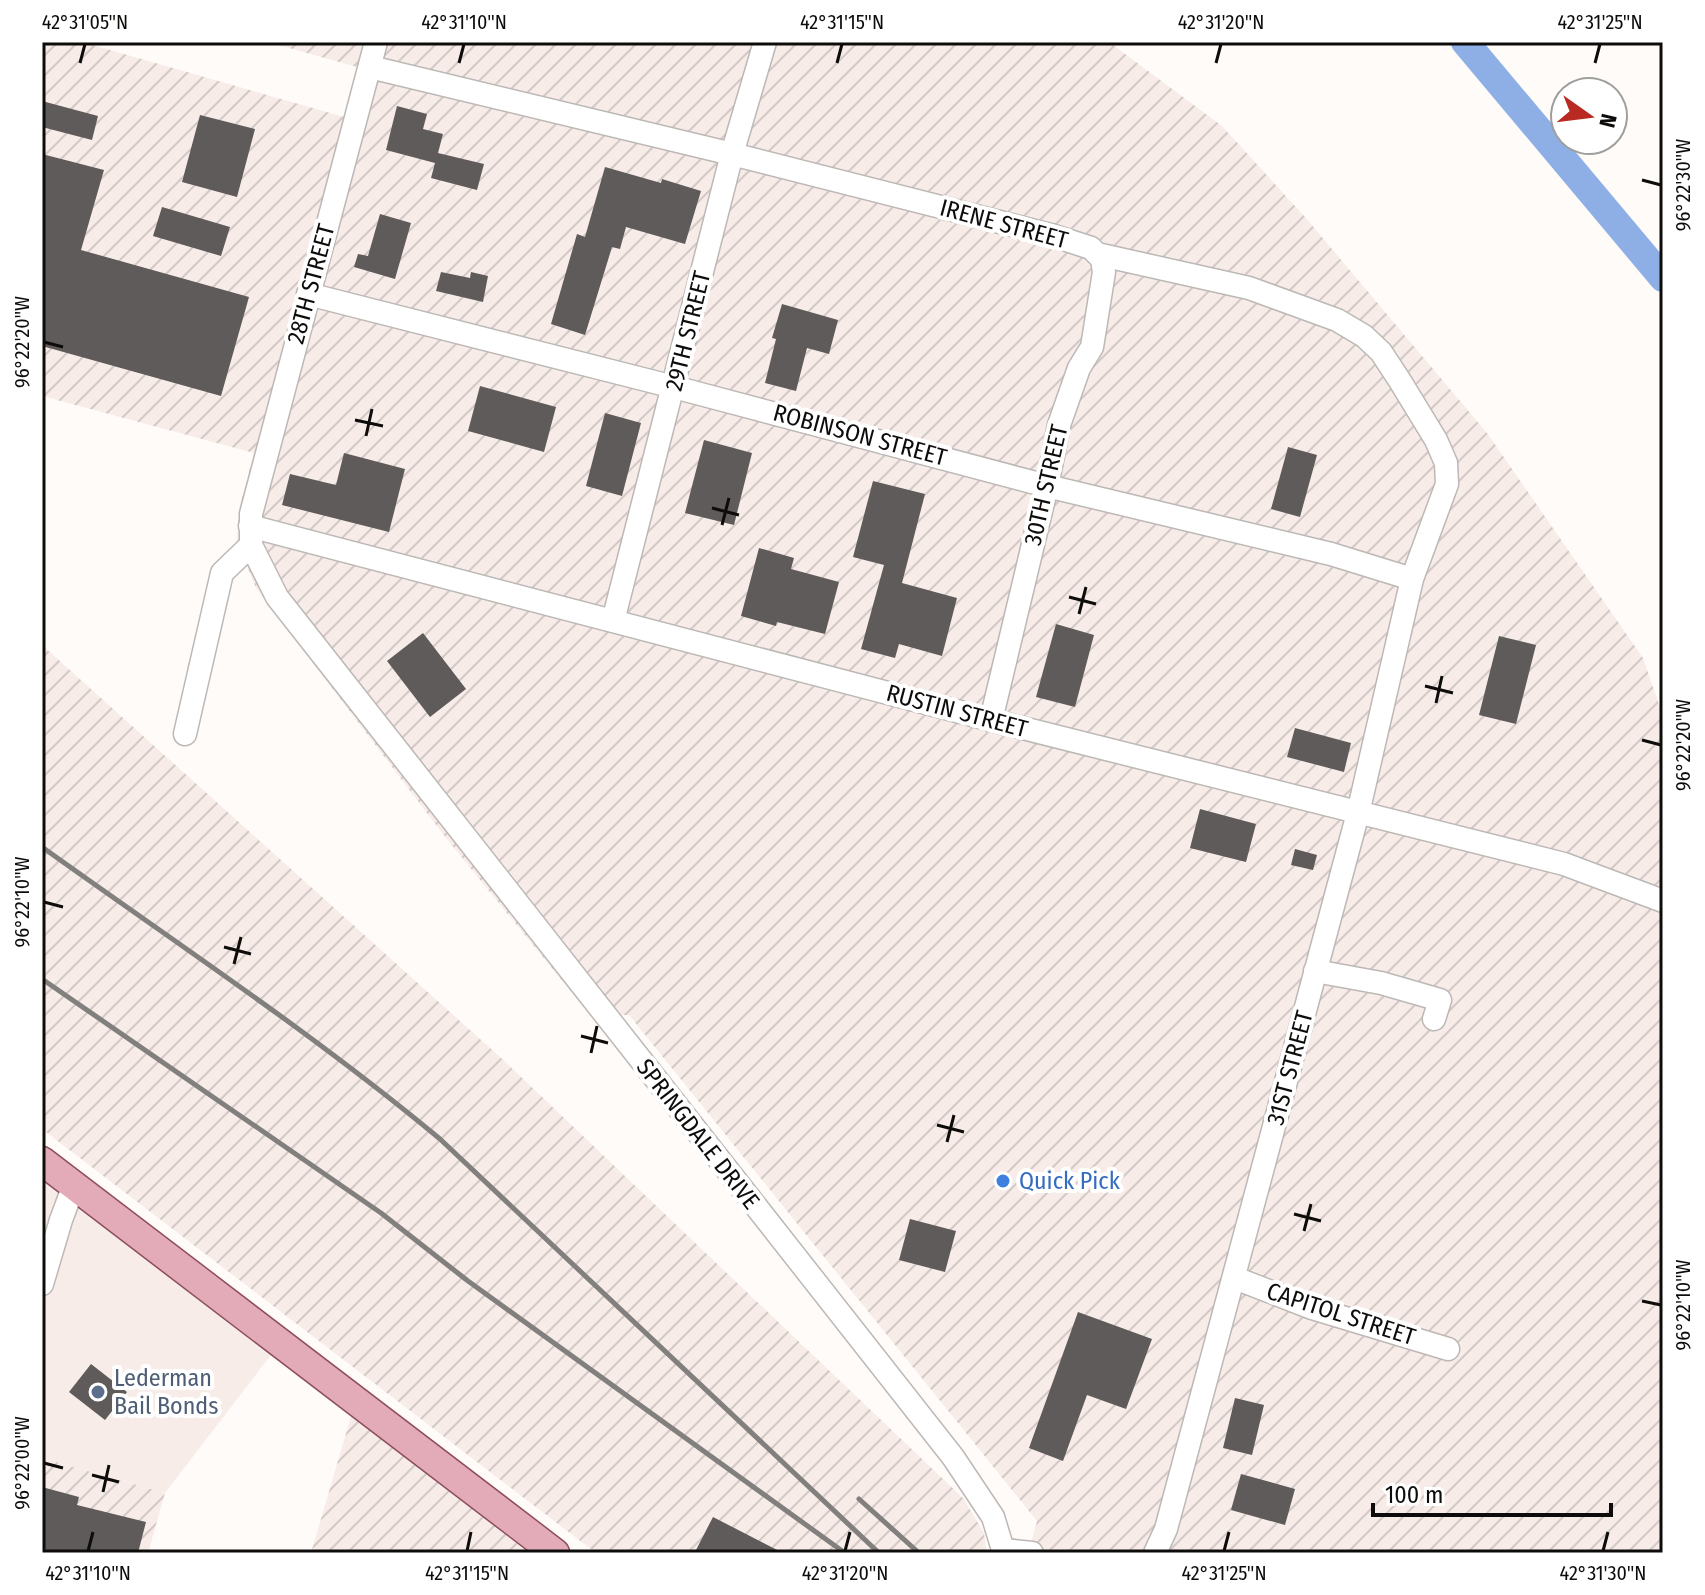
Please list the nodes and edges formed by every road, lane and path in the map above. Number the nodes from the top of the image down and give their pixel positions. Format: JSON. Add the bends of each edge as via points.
{"nodes":[{"id":1,"x":376,"y":42,"type":"edge"},
{"id":2,"x":765,"y":42,"type":"edge"},
{"id":3,"x":370,"y":67,"type":"junction"},
{"id":4,"x":732,"y":154,"type":"junction"},
{"id":5,"x":1097,"y":254,"type":"junction"},
{"id":6,"x":308,"y":294,"type":"junction"},
{"id":7,"x":674,"y":387,"type":"junction"},
{"id":8,"x":1047,"y":486,"type":"junction"},
{"id":9,"x":250,"y":536,"type":"junction"},
{"id":10,"x":1412,"y":579,"type":"junction"},
{"id":11,"x":613,"y":621,"type":"junction"},
{"id":12,"x":991,"y":720,"type":"junction"},
{"id":13,"x":185,"y":734,"type":"dead end"},
{"id":14,"x":1358,"y":813,"type":"junction"},
{"id":15,"x":1663,"y":901,"type":"edge"},
{"id":16,"x":1315,"y":971,"type":"junction"},
{"id":17,"x":1434,"y":1019,"type":"dead end"},
{"id":18,"x":42,"y":1161,"type":"edge"},
{"id":19,"x":74,"y":1185,"type":"junction"},
{"id":20,"x":1235,"y":1278,"type":"junction"},
{"id":21,"x":42,"y":1284,"type":"edge"},
{"id":22,"x":1448,"y":1349,"type":"dead end"},
{"id":23,"x":1004,"y":1552,"type":"edge"},
{"id":24,"x":555,"y":1553,"type":"edge"},
{"id":25,"x":1032,"y":1553,"type":"edge"},
{"id":26,"x":1155,"y":1553,"type":"edge"}],
"edges":[{"from":1,"to":3,"type":"street","name":"28TH STREET"},
{"from":2,"to":4,"type":"street","name":"29TH STREET"},
{"from":3,"to":4,"type":"street","name":"IRENE STREET"},
{"from":3,"to":6,"type":"street","name":"28TH STREET"},
{"from":4,"to":5,"type":"street","name":"IRENE STREET","via":[[1051,235]]},
{"from":4,"to":7,"type":"street","name":"29TH STREET"},
{"from":5,"to":8,"type":"street","name":"30TH STREET","via":[[1104,272],[1092,347],[1059,425]]},
{"from":5,"to":10,"type":"street","name":"IRENE STREET","via":[[1249,288],[1337,320],[1381,352],[1446,463],[1441,506]]},
{"from":6,"to":7,"type":"street","name":"ROBINSON STREET"},
{"from":6,"to":9,"type":"street","name":"28TH STREET","via":[[269,439]]},
{"from":7,"to":8,"type":"street","name":"ROBINSON STREET"},
{"from":7,"to":11,"type":"street","name":"29TH STREET"},
{"from":8,"to":10,"type":"street","name":"ROBINSON STREET","via":[[1331,554]]},
{"from":8,"to":12,"type":"street","name":"30TH STREET"},
{"from":9,"to":11,"type":"street","name":"RUSTIN STREET"},
{"from":9,"to":13,"type":"street","via":[[222,573]]},
{"from":9,"to":23,"type":"street","name":"SPRINGDALE DRIVE","via":[[277,597],[953,1457],[993,1517]]},
{"from":10,"to":14,"type":"street","name":"31ST STREET"},
{"from":11,"to":12,"type":"street","name":"RUSTIN STREET"},
{"from":12,"to":14,"type":"street","name":"RUSTIN STREET"},
{"from":14,"to":15,"type":"street","name":"RUSTIN STREET","via":[[1564,864]]},
{"from":14,"to":16,"type":"street","name":"31ST STREET"},
{"from":16,"to":17,"type":"street","via":[[1440,1000]]},
{"from":16,"to":20,"type":"street","name":"31ST STREET"},
{"from":18,"to":19,"type":"main road"},
{"from":19,"to":21,"type":"street"},
{"from":19,"to":24,"type":"main road"},
{"from":20,"to":22,"type":"street","name":"CAPITOL STREET","via":[[1312,1308]]},
{"from":20,"to":26,"type":"street","name":"31ST STREET"},
{"from":23,"to":25,"type":"street"}]}
